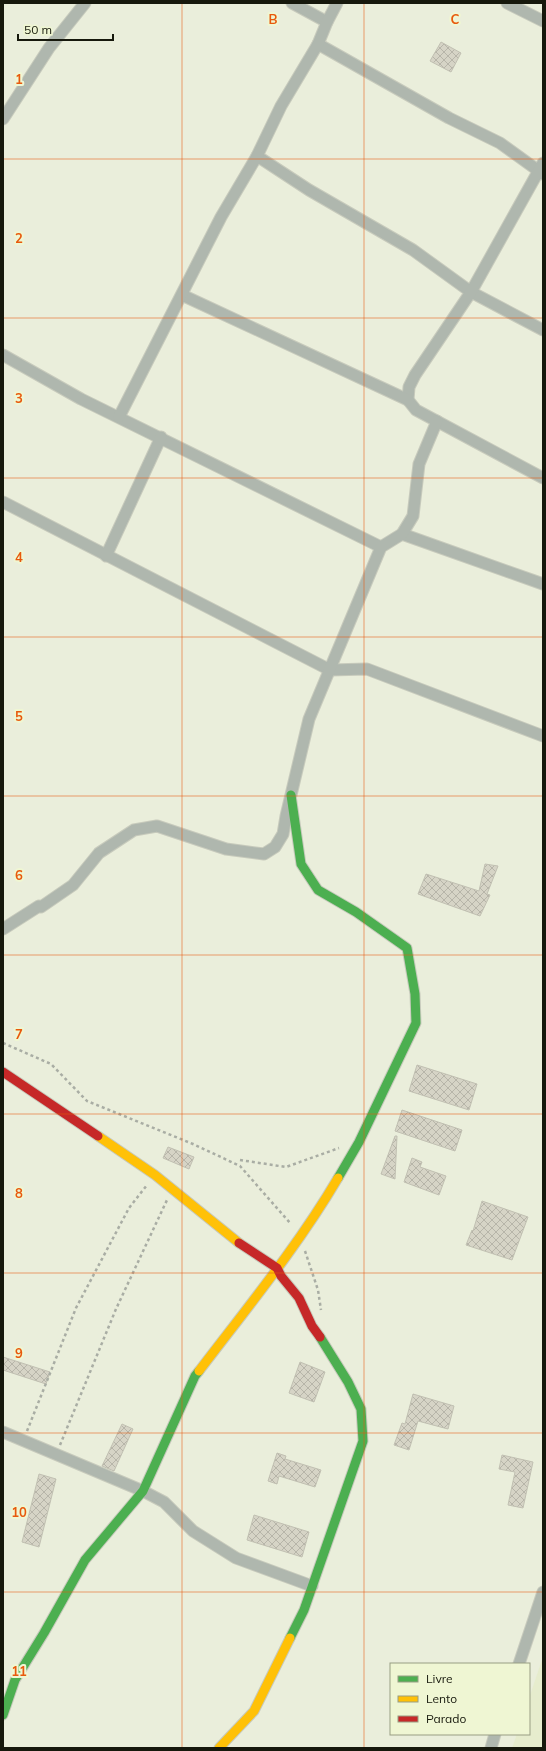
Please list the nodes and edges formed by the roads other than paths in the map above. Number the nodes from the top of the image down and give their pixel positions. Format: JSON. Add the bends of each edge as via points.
{"nodes":[{"id":1,"x":85,"y":3,"type":"edge"},
{"id":2,"x":292,"y":3,"type":"edge"},
{"id":3,"x":337,"y":3,"type":"edge"},
{"id":4,"x":507,"y":3,"type":"edge"},
{"id":5,"x":543,"y":21,"type":"edge"},
{"id":6,"x":327,"y":22,"type":"junction"},
{"id":7,"x":318,"y":44,"type":"junction"},
{"id":8,"x":3,"y":119,"type":"edge"},
{"id":9,"x":257,"y":156,"type":"junction"},
{"id":10,"x":541,"y":169,"type":"edge"},
{"id":11,"x":471,"y":292,"type":"junction"},
{"id":12,"x":182,"y":295,"type":"junction"},
{"id":13,"x":543,"y":330,"type":"edge"},
{"id":14,"x":3,"y":355,"type":"edge"},
{"id":15,"x":408,"y":400,"type":"junction"},
{"id":16,"x":119,"y":417,"type":"junction"},
{"id":17,"x":437,"y":421,"type":"junction"},
{"id":18,"x":161,"y":437,"type":"junction"},
{"id":19,"x":543,"y":478,"type":"edge"},
{"id":20,"x":3,"y":502,"type":"edge"},
{"id":21,"x":402,"y":534,"type":"junction"},
{"id":22,"x":381,"y":547,"type":"junction"},
{"id":23,"x":106,"y":556,"type":"junction"},
{"id":24,"x":543,"y":584,"type":"edge"},
{"id":25,"x":330,"y":670,"type":"junction"},
{"id":26,"x":543,"y":736,"type":"edge"},
{"id":27,"x":291,"y":795,"type":"junction"},
{"id":28,"x":3,"y":929,"type":"edge"},
{"id":29,"x":3,"y":1072,"type":"edge"},
{"id":30,"x":277,"y":1268,"type":"junction"},
{"id":31,"x":3,"y":1432,"type":"edge"},
{"id":32,"x":143,"y":1492,"type":"junction"},
{"id":33,"x":312,"y":1586,"type":"junction"},
{"id":34,"x":543,"y":1592,"type":"edge"},
{"id":35,"x":519,"y":1663,"type":"edge"},
{"id":36,"x":3,"y":1715,"type":"edge"},
{"id":37,"x":495,"y":1735,"type":"edge"},
{"id":38,"x":219,"y":1748,"type":"edge"},
{"id":39,"x":490,"y":1748,"type":"edge"}],
"edges":[{"from":1,"to":8,"type":"street","via":[[49,48]]},
{"from":2,"to":6,"type":"street"},
{"from":3,"to":6,"type":"street"},
{"from":4,"to":5,"type":"street"},
{"from":6,"to":7,"type":"street"},
{"from":7,"to":9,"type":"street","via":[[281,106]]},
{"from":7,"to":10,"type":"street","via":[[449,118],[500,143]]},
{"from":9,"to":11,"type":"street","via":[[309,190],[413,250]]},
{"from":9,"to":12,"type":"street","via":[[221,217]]},
{"from":10,"to":11,"type":"street"},
{"from":11,"to":13,"type":"street"},
{"from":11,"to":15,"type":"street","via":[[415,375],[409,387]]},
{"from":12,"to":15,"type":"street"},
{"from":12,"to":16,"type":"street"},
{"from":14,"to":16,"type":"street","via":[[81,399]]},
{"from":15,"to":17,"type":"street","via":[[416,410]]},
{"from":16,"to":18,"type":"street"},
{"from":17,"to":19,"type":"street"},
{"from":17,"to":21,"type":"street","via":[[419,464],[413,516]]},
{"from":18,"to":22,"type":"street"},
{"from":18,"to":23,"type":"street"},
{"from":20,"to":23,"type":"street"},
{"from":21,"to":22,"type":"street"},
{"from":21,"to":24,"type":"street"},
{"from":22,"to":25,"type":"street"},
{"from":23,"to":25,"type":"street"},
{"from":25,"to":26,"type":"street","via":[[367,669]]},
{"from":25,"to":27,"type":"street","via":[[309,719]]},
{"from":27,"to":28,"type":"street","via":[[284,834],[275,847],[264,854],[226,849],[157,826],[134,830],[99,853],[74,885]]},
{"from":27,"to":30,"type":"street","via":[[301,864],[318,890],[356,912],[407,948],[415,994],[416,1023],[358,1142],[326,1198]]},
{"from":29,"to":30,"type":"street","via":[[155,1175],[242,1245]]},
{"from":30,"to":32,"type":"street","via":[[196,1376]]},
{"from":30,"to":33,"type":"street","via":[[299,1298],[312,1326],[344,1376],[361,1410],[363,1441]]},
{"from":31,"to":32,"type":"street"},
{"from":32,"to":33,"type":"street","via":[[164,1502],[194,1531],[236,1558]]},
{"from":32,"to":36,"type":"street","via":[[85,1560],[15,1680]]},
{"from":33,"to":38,"type":"street","via":[[304,1610],[254,1711]]},
{"from":34,"to":35,"type":"street"},
{"from":37,"to":39,"type":"street"}]}
